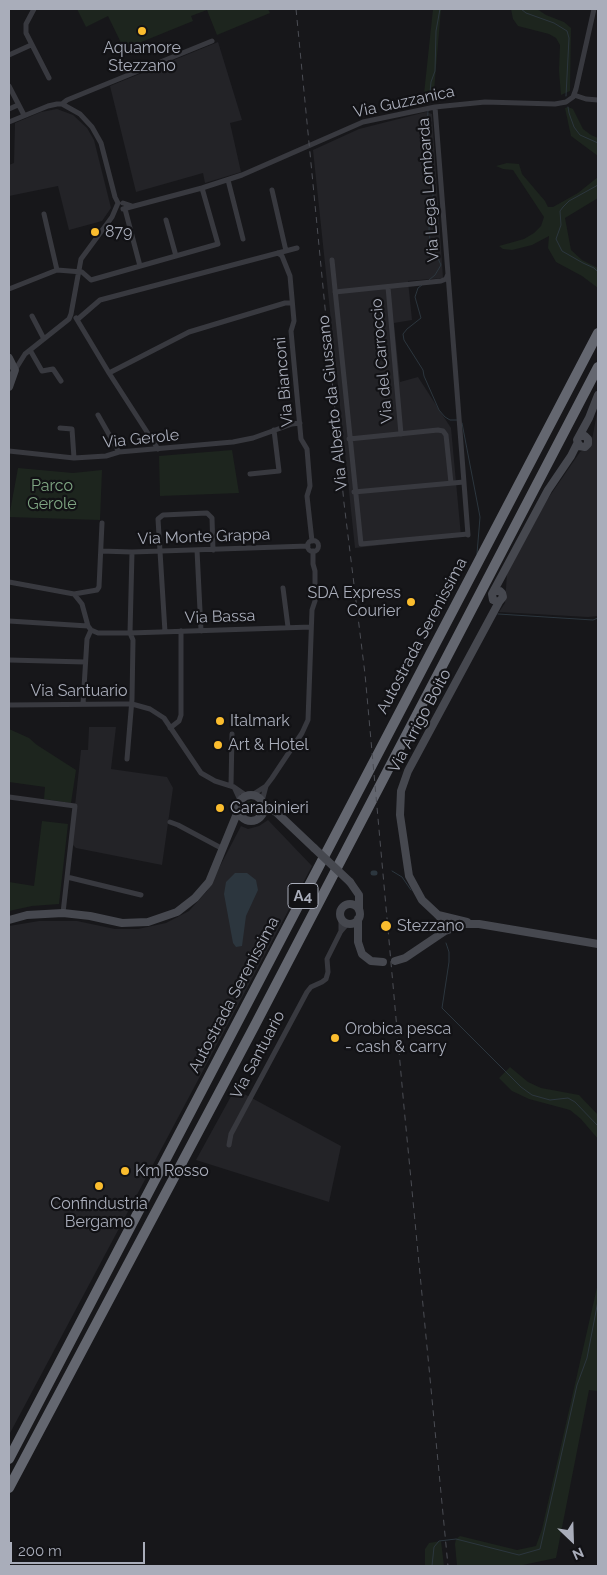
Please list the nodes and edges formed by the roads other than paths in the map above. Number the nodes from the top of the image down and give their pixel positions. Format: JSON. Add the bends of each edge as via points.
{"nodes":[{"id":1,"x":34,"y":9,"type":"edge"},
{"id":2,"x":594,"y":9,"type":"edge"},
{"id":3,"x":212,"y":41,"type":"dead end"},
{"id":4,"x":31,"y":45,"type":"junction"},
{"id":5,"x":9,"y":55,"type":"edge"},
{"id":6,"x":49,"y":78,"type":"dead end"},
{"id":7,"x":9,"y":86,"type":"edge"},
{"id":8,"x":574,"y":95,"type":"junction"},
{"id":9,"x":598,"y":100,"type":"edge"},
{"id":10,"x":62,"y":104,"type":"junction"},
{"id":11,"x":18,"y":105,"type":"junction"},
{"id":12,"x":435,"y":107,"type":"junction"},
{"id":13,"x":9,"y":110,"type":"edge"},
{"id":14,"x":24,"y":115,"type":"junction"},
{"id":15,"x":9,"y":122,"type":"edge"},
{"id":16,"x":228,"y":180,"type":"junction"},
{"id":17,"x":202,"y":188,"type":"junction"},
{"id":18,"x":272,"y":190,"type":"dead end"},
{"id":19,"x":121,"y":207,"type":"junction"},
{"id":20,"x":44,"y":214,"type":"dead end"},
{"id":21,"x":166,"y":220,"type":"dead end"},
{"id":22,"x":243,"y":239,"type":"dead end"},
{"id":23,"x":297,"y":248,"type":"dead end"},
{"id":24,"x":286,"y":251,"type":"junction"},
{"id":25,"x":278,"y":253,"type":"junction"},
{"id":26,"x":176,"y":256,"type":"junction"},
{"id":27,"x":332,"y":260,"type":"dead end"},
{"id":28,"x":140,"y":266,"type":"junction"},
{"id":29,"x":57,"y":270,"type":"junction"},
{"id":30,"x":78,"y":272,"type":"junction"},
{"id":31,"x":448,"y":274,"type":"junction"},
{"id":32,"x":388,"y":287,"type":"junction"},
{"id":33,"x":9,"y":290,"type":"edge"},
{"id":34,"x":335,"y":292,"type":"junction"},
{"id":35,"x":292,"y":302,"type":"junction"},
{"id":36,"x":71,"y":314,"type":"junction"},
{"id":37,"x":32,"y":316,"type":"dead end"},
{"id":38,"x":78,"y":319,"type":"junction"},
{"id":39,"x":598,"y":333,"type":"edge"},
{"id":40,"x":44,"y":339,"type":"junction"},
{"id":41,"x":30,"y":350,"type":"junction"},
{"id":42,"x":9,"y":358,"type":"edge"},
{"id":43,"x":598,"y":367,"type":"edge"},
{"id":44,"x":15,"y":370,"type":"junction"},
{"id":45,"x":109,"y":373,"type":"junction"},
{"id":46,"x":61,"y":381,"type":"dead end"},
{"id":47,"x":9,"y":387,"type":"edge"},
{"id":48,"x":598,"y":395,"type":"edge"},
{"id":49,"x":98,"y":415,"type":"dead end"},
{"id":50,"x":300,"y":423,"type":"junction"},
{"id":51,"x":60,"y":428,"type":"dead end"},
{"id":52,"x":274,"y":430,"type":"junction"},
{"id":53,"x":401,"y":434,"type":"junction"},
{"id":54,"x":349,"y":439,"type":"junction"},
{"id":55,"x":158,"y":449,"type":"junction"},
{"id":56,"x":9,"y":451,"type":"edge"},
{"id":57,"x":119,"y":452,"type":"junction"},
{"id":58,"x":74,"y":458,"type":"junction"},
{"id":59,"x":250,"y":474,"type":"dead end"},
{"id":60,"x":464,"y":482,"type":"junction"},
{"id":61,"x":451,"y":483,"type":"junction"},
{"id":62,"x":354,"y":492,"type":"junction"},
{"id":63,"x":102,"y":522,"type":"dead end"},
{"id":64,"x":312,"y":541,"type":"junction"},
{"id":65,"x":308,"y":546,"type":"junction"},
{"id":66,"x":197,"y":550,"type":"junction"},
{"id":67,"x":213,"y":550,"type":"junction"},
{"id":68,"x":101,"y":551,"type":"junction"},
{"id":69,"x":160,"y":551,"type":"junction"},
{"id":70,"x":313,"y":551,"type":"junction"},
{"id":71,"x":132,"y":552,"type":"junction"},
{"id":72,"x":9,"y":582,"type":"edge"},
{"id":73,"x":283,"y":588,"type":"dead end"},
{"id":74,"x":74,"y":594,"type":"junction"},
{"id":75,"x":9,"y":620,"type":"edge"},
{"id":76,"x":288,"y":627,"type":"junction"},
{"id":77,"x":89,"y":628,"type":"junction"},
{"id":78,"x":311,"y":628,"type":"junction"},
{"id":79,"x":181,"y":631,"type":"junction"},
{"id":80,"x":203,"y":631,"type":"junction"},
{"id":81,"x":166,"y":632,"type":"junction"},
{"id":82,"x":130,"y":634,"type":"junction"},
{"id":83,"x":9,"y":660,"type":"edge"},
{"id":84,"x":86,"y":662,"type":"junction"},
{"id":85,"x":83,"y":704,"type":"junction"},
{"id":86,"x":132,"y":704,"type":"junction"},
{"id":87,"x":9,"y":705,"type":"edge"},
{"id":88,"x":170,"y":728,"type":"junction"},
{"id":89,"x":232,"y":734,"type":"dead end"},
{"id":90,"x":127,"y":759,"type":"dead end"},
{"id":91,"x":266,"y":786,"type":"junction"},
{"id":92,"x":232,"y":787,"type":"junction"},
{"id":93,"x":250,"y":795,"type":"junction"},
{"id":94,"x":9,"y":797,"type":"edge"},
{"id":95,"x":240,"y":800,"type":"junction"},
{"id":96,"x":262,"y":803,"type":"junction"},
{"id":97,"x":238,"y":811,"type":"junction"},
{"id":98,"x":262,"y":814,"type":"junction"},
{"id":99,"x":245,"y":820,"type":"junction"},
{"id":100,"x":282,"y":820,"type":"junction"},
{"id":101,"x":170,"y":822,"type":"dead end"},
{"id":102,"x":231,"y":830,"type":"junction"},
{"id":103,"x":223,"y":849,"type":"junction"},
{"id":104,"x":66,"y":877,"type":"junction"},
{"id":105,"x":357,"y":892,"type":"junction"},
{"id":106,"x":141,"y":895,"type":"dead end"},
{"id":107,"x":348,"y":904,"type":"junction"},
{"id":108,"x":360,"y":911,"type":"junction"},
{"id":109,"x":63,"y":913,"type":"junction"},
{"id":110,"x":341,"y":917,"type":"junction"},
{"id":111,"x":442,"y":917,"type":"junction"},
{"id":112,"x":9,"y":920,"type":"edge"},
{"id":113,"x":353,"y":922,"type":"junction"},
{"id":114,"x":479,"y":924,"type":"junction"},
{"id":115,"x":452,"y":928,"type":"junction"},
{"id":116,"x":341,"y":931,"type":"junction"},
{"id":117,"x":440,"y":935,"type":"junction"},
{"id":118,"x":598,"y":944,"type":"edge"},
{"id":119,"x":395,"y":961,"type":"dead end"},
{"id":120,"x":383,"y":962,"type":"dead end"},
{"id":121,"x":229,"y":1145,"type":"dead end"},
{"id":122,"x":9,"y":1459,"type":"edge"},
{"id":123,"x":9,"y":1488,"type":"edge"}],
"edges":[{"from":1,"to":4,"type":"street","via":[[26,24]]},
{"from":2,"to":8,"type":"street"},
{"from":3,"to":10,"type":"street"},
{"from":4,"to":5,"type":"street"},
{"from":4,"to":6,"type":"street"},
{"from":7,"to":11,"type":"street"},
{"from":8,"to":9,"type":"street"},
{"from":8,"to":12,"type":"street","name":"Via Guzzanica","via":[[559,104],[485,102]]},
{"from":10,"to":14,"type":"street"},
{"from":10,"to":19,"type":"street","via":[[80,114],[97,134],[115,197]]},
{"from":11,"to":13,"type":"street"},
{"from":11,"to":14,"type":"street"},
{"from":12,"to":16,"type":"street","name":"Via Guzzanica","via":[[353,125]]},
{"from":12,"to":31,"type":"street","name":"Via Lega Lombarda"},
{"from":14,"to":15,"type":"street"},
{"from":16,"to":17,"type":"street","name":"Via Guzzanica"},
{"from":16,"to":22,"type":"street"},
{"from":17,"to":19,"type":"street","name":"Via Guzzanica"},
{"from":17,"to":26,"type":"street","via":[[218,244]]},
{"from":18,"to":24,"type":"street"},
{"from":19,"to":28,"type":"street"},
{"from":19,"to":30,"type":"street","via":[[81,259]]},
{"from":20,"to":29,"type":"street"},
{"from":21,"to":26,"type":"street"},
{"from":23,"to":24,"type":"street"},
{"from":24,"to":25,"type":"street"},
{"from":25,"to":35,"type":"street","name":"Via Bianconi","via":[[290,276]]},
{"from":25,"to":38,"type":"street","via":[[100,300]]},
{"from":26,"to":28,"type":"street"},
{"from":27,"to":34,"type":"street","name":"Via Alberto da Giussano"},
{"from":28,"to":30,"type":"street","via":[[90,280]]},
{"from":29,"to":30,"type":"street"},
{"from":29,"to":33,"type":"street"},
{"from":30,"to":36,"type":"street"},
{"from":31,"to":32,"type":"street","name":"Via Lega Lombarda","via":[[441,281]]},
{"from":31,"to":60,"type":"street"},
{"from":32,"to":34,"type":"street","name":"Via Lega Lombarda"},
{"from":32,"to":53,"type":"street","name":"Via del Carroccio"},
{"from":34,"to":54,"type":"street","name":"Via Alberto da Giussano"},
{"from":35,"to":45,"type":"street","via":[[189,332]]},
{"from":35,"to":50,"type":"street","name":"Via Bianconi","via":[[294,321],[291,331]]},
{"from":36,"to":38,"type":"street"},
{"from":36,"to":40,"type":"street","via":[[64,324]]},
{"from":37,"to":40,"type":"street"},
{"from":38,"to":45,"type":"street"},
{"from":39,"to":122,"type":"highway","name":"Autostrada Serenissima","number":"A4"},
{"from":40,"to":41,"type":"street"},
{"from":41,"to":44,"type":"street"},
{"from":41,"to":46,"type":"street","via":[[42,371],[53,369]]},
{"from":42,"to":44,"type":"street"},
{"from":43,"to":123,"type":"highway","name":"Autostrada Serenissima","number":"A4","via":[[259,1019]]},
{"from":44,"to":47,"type":"street"},
{"from":45,"to":55,"type":"street"},
{"from":48,"to":111,"type":"street","name":"Via Arrigo Boito","via":[[582,441],[548,490],[498,592],[492,595],[496,601],[487,626],[408,771],[401,792],[400,815],[409,876],[422,900]]},
{"from":49,"to":57,"type":"street"},
{"from":50,"to":52,"type":"street","name":"Via Gerole"},
{"from":50,"to":64,"type":"street","name":"Via Bianconi","via":[[301,439],[307,449],[310,486],[307,496]]},
{"from":51,"to":58,"type":"street","via":[[72,429]]},
{"from":52,"to":55,"type":"street","name":"Via Gerole","via":[[233,442]]},
{"from":52,"to":59,"type":"street","via":[[279,471]]},
{"from":53,"to":54,"type":"street"},
{"from":53,"to":61,"type":"street","via":[[443,431]]},
{"from":54,"to":62,"type":"street","name":"Via Alberto da Giussano"},
{"from":55,"to":57,"type":"street","name":"Via Gerole"},
{"from":56,"to":58,"type":"street","name":"Via Gerole"},
{"from":57,"to":58,"type":"street","name":"Via Gerole"},
{"from":60,"to":61,"type":"street"},
{"from":60,"to":62,"type":"street","name":"Via Alberto da Giussano","via":[[468,535],[361,544]]},
{"from":61,"to":62,"type":"street"},
{"from":63,"to":68,"type":"street"},
{"from":64,"to":65,"type":"street"},
{"from":64,"to":70,"type":"street","name":"Via Bianconi","via":[[318,546]]},
{"from":65,"to":67,"type":"street","name":"Via Monte Grappa"},
{"from":65,"to":70,"type":"street"},
{"from":66,"to":67,"type":"street","name":"Via Monte Grappa"},
{"from":66,"to":69,"type":"street","name":"Via Monte Grappa"},
{"from":66,"to":80,"type":"street"},
{"from":67,"to":69,"type":"street","via":[[212,518],[202,513],[163,515],[158,520]]},
{"from":68,"to":71,"type":"street","name":"Via Monte Grappa"},
{"from":68,"to":74,"type":"street","via":[[97,590]]},
{"from":69,"to":71,"type":"street","name":"Via Monte Grappa"},
{"from":69,"to":81,"type":"street"},
{"from":70,"to":78,"type":"street","name":"Via Bianconi","via":[[315,602]]},
{"from":71,"to":82,"type":"street"},
{"from":72,"to":74,"type":"street"},
{"from":73,"to":76,"type":"street"},
{"from":74,"to":77,"type":"street","via":[[82,604]]},
{"from":75,"to":77,"type":"street","name":"Via Bassa"},
{"from":76,"to":78,"type":"street","name":"Via Bassa"},
{"from":76,"to":80,"type":"street","name":"Via Bassa"},
{"from":77,"to":82,"type":"street","name":"Via Bassa","via":[[98,633]]},
{"from":77,"to":84,"type":"street"},
{"from":78,"to":91,"type":"street","name":"Via Bianconi","via":[[308,720]]},
{"from":79,"to":80,"type":"street","name":"Via Bassa"},
{"from":79,"to":81,"type":"street","name":"Via Bassa"},
{"from":79,"to":88,"type":"street","via":[[181,716]]},
{"from":81,"to":82,"type":"street","name":"Via Bassa"},
{"from":82,"to":86,"type":"street","via":[[133,640]]},
{"from":83,"to":84,"type":"street"},
{"from":84,"to":85,"type":"street"},
{"from":85,"to":86,"type":"street","name":"Via Santuario"},
{"from":85,"to":87,"type":"street","name":"Via Santuario"},
{"from":86,"to":88,"type":"street","name":"Via Santuario","via":[[156,711]]},
{"from":86,"to":90,"type":"street"},
{"from":88,"to":92,"type":"street","name":"Via Santuario","via":[[201,773]]},
{"from":89,"to":92,"type":"street"},
{"from":91,"to":93,"type":"street","name":"Via Bianconi"},
{"from":91,"to":96,"type":"street","name":"Via Bianconi"},
{"from":92,"to":93,"type":"street","name":"Via Santuario"},
{"from":92,"to":95,"type":"street"},
{"from":93,"to":95,"type":"street"},
{"from":93,"to":96,"type":"street","name":"Via Santuario"},
{"from":94,"to":104,"type":"street","via":[[75,806]]},
{"from":95,"to":97,"type":"street"},
{"from":96,"to":98,"type":"street"},
{"from":96,"to":100,"type":"street","name":"Via Santuario"},
{"from":97,"to":99,"type":"street"},
{"from":97,"to":102,"type":"street"},
{"from":98,"to":99,"type":"street","via":[[255,821]]},
{"from":98,"to":100,"type":"street","name":"Via Santuario"},
{"from":99,"to":102,"type":"street"},
{"from":100,"to":105,"type":"street","name":"Via Santuario","bridge":true},
{"from":101,"to":103,"type":"street"},
{"from":102,"to":103,"type":"street"},
{"from":103,"to":109,"type":"street","via":[[209,882],[195,898],[165,917],[148,922],[122,923]]},
{"from":104,"to":106,"type":"street"},
{"from":104,"to":109,"type":"street"},
{"from":105,"to":107,"type":"street","name":"Via Santuario"},
{"from":105,"to":108,"type":"street","name":"Via Santuario"},
{"from":107,"to":108,"type":"street"},
{"from":107,"to":110,"type":"street","name":"Via Santuario","via":[[342,909]]},
{"from":108,"to":113,"type":"street","name":"Via Santuario"},
{"from":109,"to":112,"type":"street","via":[[27,915]]},
{"from":110,"to":113,"type":"street"},
{"from":110,"to":116,"type":"street","name":"Via Santuario"},
{"from":111,"to":114,"type":"street"},
{"from":111,"to":115,"type":"street","name":"Via Arrigo Boito"},
{"from":111,"to":117,"type":"street"},
{"from":113,"to":116,"type":"street","name":"Via Santuario"},
{"from":113,"to":120,"type":"street","name":"Via Santuario","via":[[365,957]]},
{"from":114,"to":115,"type":"street"},
{"from":114,"to":118,"type":"street"},
{"from":115,"to":117,"type":"street"},
{"from":116,"to":121,"type":"street","name":"Via Santuario","via":[[327,959],[326,979],[307,992],[231,1134]]},
{"from":117,"to":119,"type":"street"}]}
